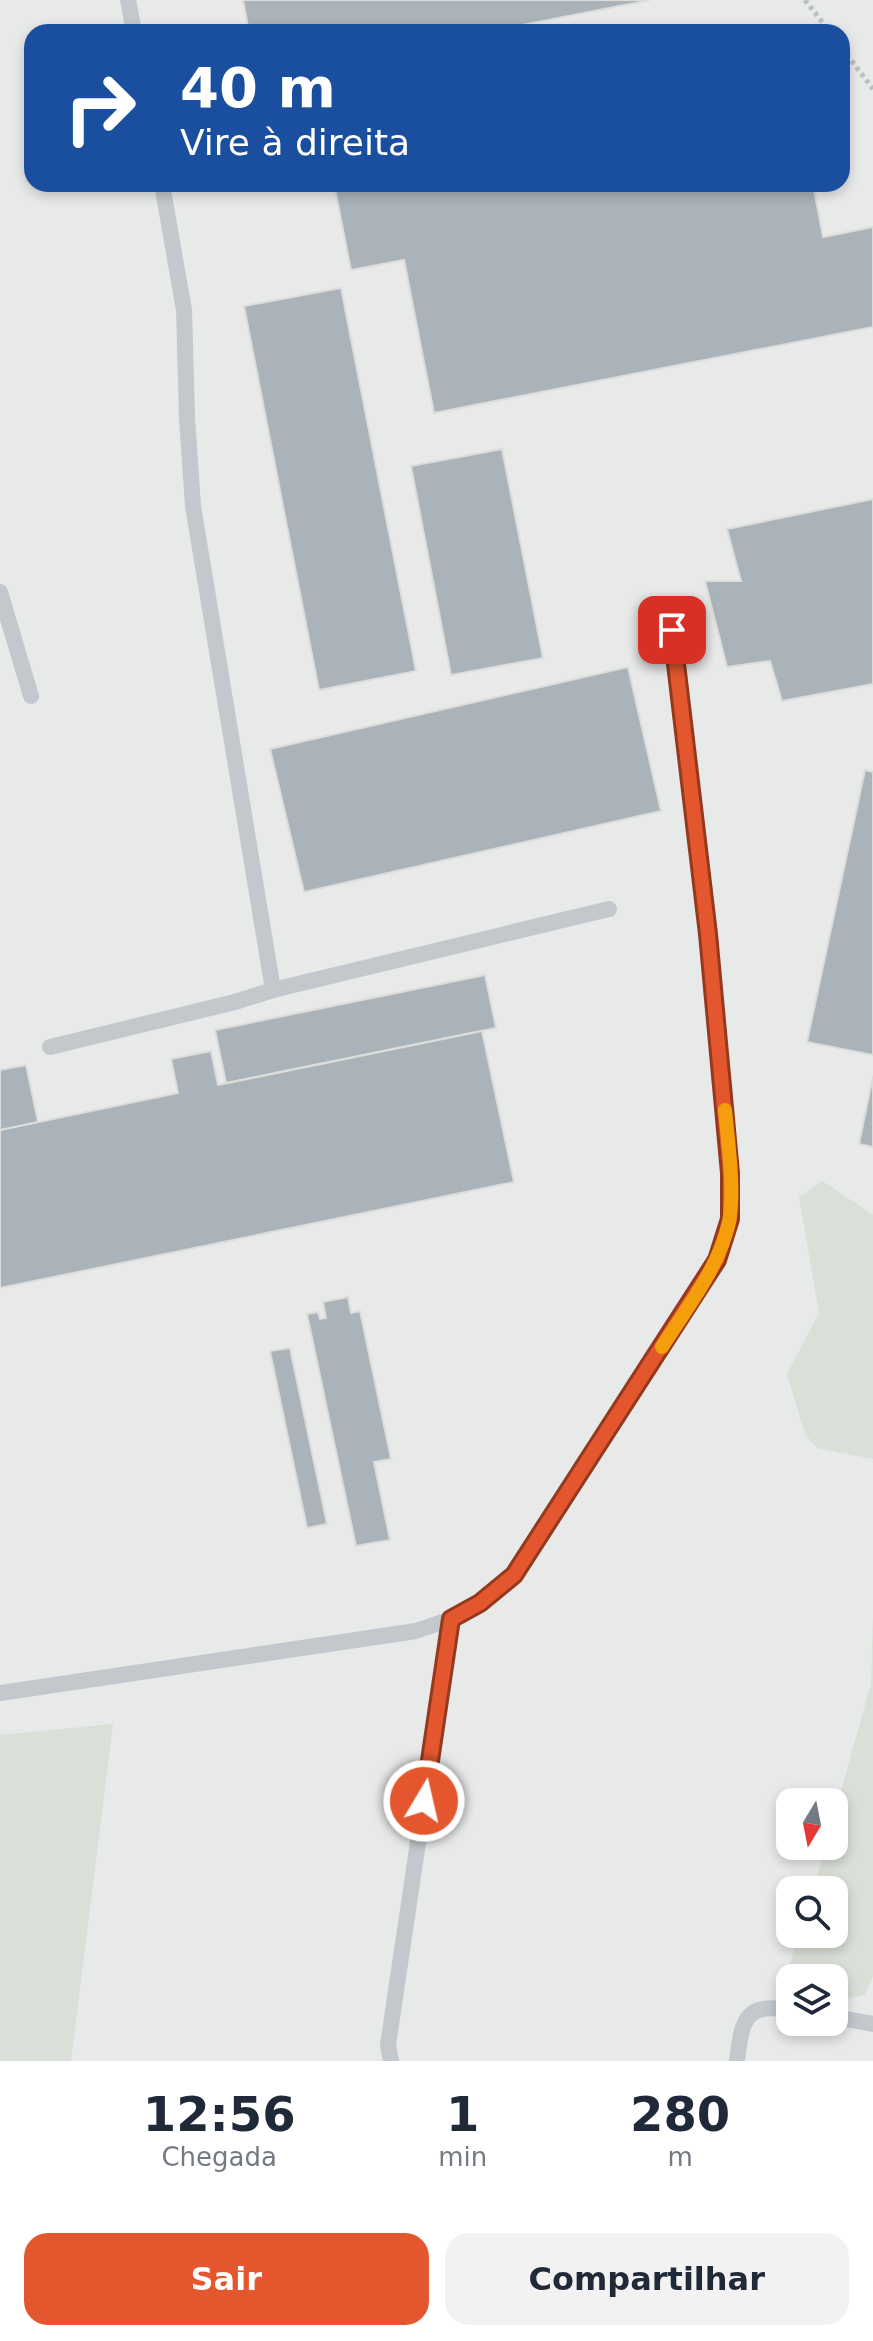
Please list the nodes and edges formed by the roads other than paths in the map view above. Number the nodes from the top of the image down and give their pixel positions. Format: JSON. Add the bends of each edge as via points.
{"nodes":[{"id":1,"x":128,"y":0,"type":"edge"},
{"id":2,"x":132,"y":24,"type":"edge"},
{"id":3,"x":163,"y":192,"type":"edge"},
{"id":4,"x":0,"y":592,"type":"edge"},
{"id":5,"x":672,"y":630,"type":"dead end"},
{"id":6,"x":31,"y":696,"type":"dead end"},
{"id":7,"x":609,"y":909,"type":"dead end"},
{"id":8,"x":273,"y":990,"type":"junction"},
{"id":9,"x":50,"y":1047,"type":"dead end"},
{"id":10,"x":451,"y":1619,"type":"junction"},
{"id":11,"x":0,"y":1693,"type":"edge"},
{"id":12,"x":776,"y":2007,"type":"edge"},
{"id":13,"x":848,"y":2020,"type":"edge"},
{"id":14,"x":873,"y":2024,"type":"edge"},
{"id":15,"x":391,"y":2061,"type":"edge"},
{"id":16,"x":737,"y":2061,"type":"edge"}],
"edges":[{"from":1,"to":2,"type":"lane"},
{"from":3,"to":8,"type":"lane","via":[[184,310],[193,506]]},
{"from":4,"to":6,"type":"lane"},
{"from":5,"to":10,"type":"lane","via":[[708,934],[730,1219],[717,1260],[514,1575]]},
{"from":7,"to":8,"type":"lane"},
{"from":8,"to":9,"type":"lane"},
{"from":10,"to":11,"type":"lane","via":[[416,1631]]},
{"from":10,"to":15,"type":"lane","via":[[388,2045]]},
{"from":12,"to":16,"type":"lane","via":[[757,2010],[748,2018],[740,2032]]},
{"from":13,"to":14,"type":"lane"}]}
